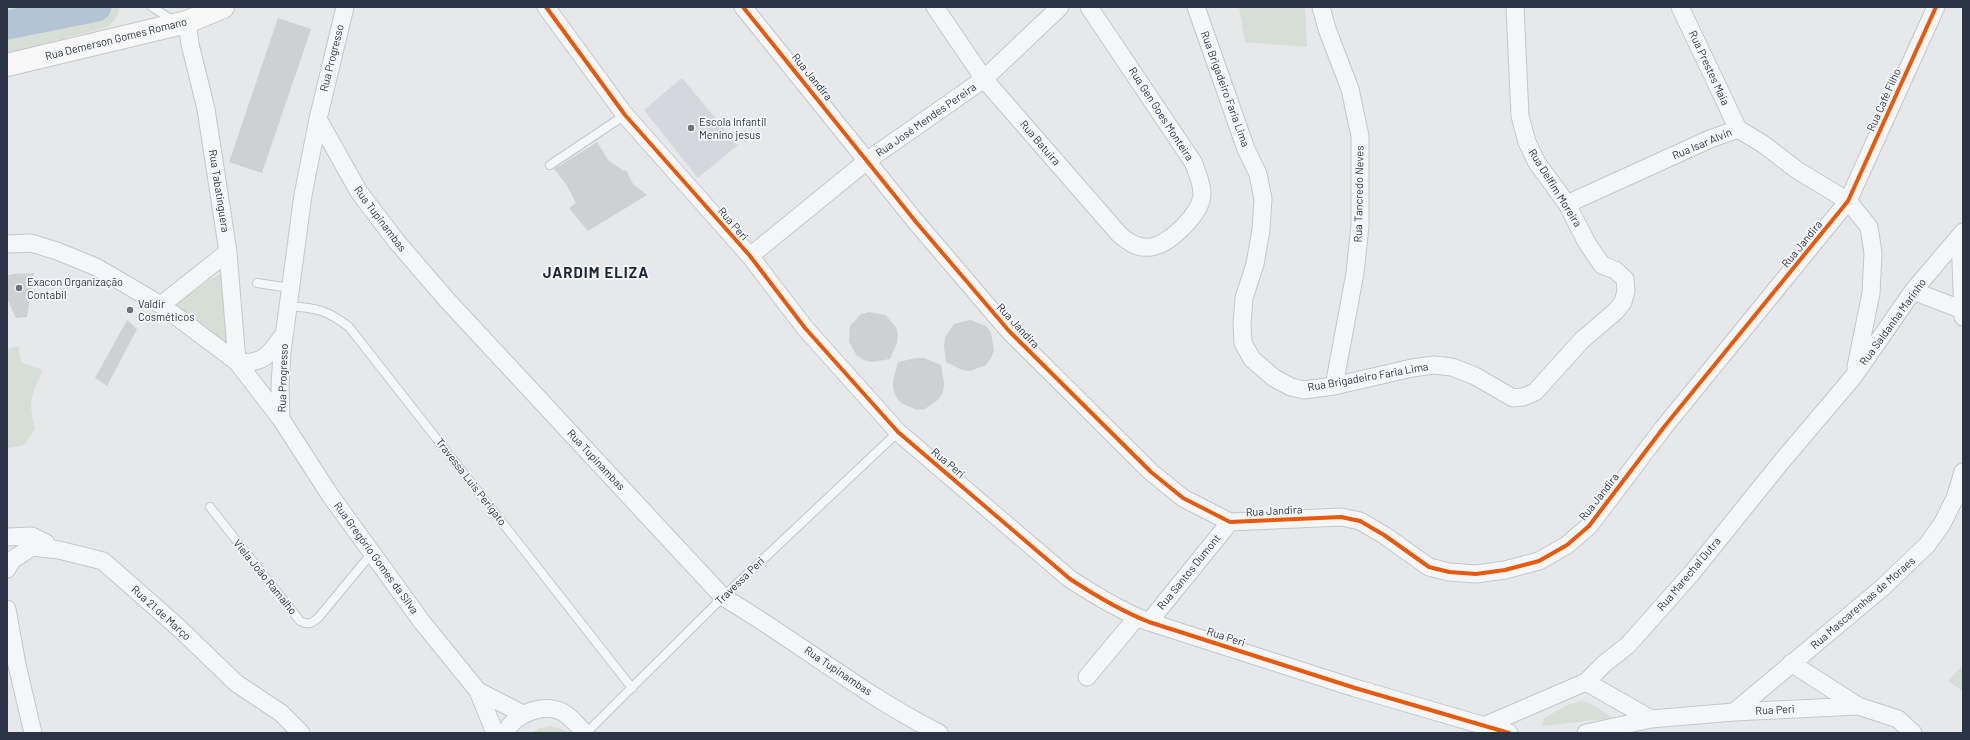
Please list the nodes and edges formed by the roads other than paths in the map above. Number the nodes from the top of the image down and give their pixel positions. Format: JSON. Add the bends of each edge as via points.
{"nodes":[{"id":1,"x":152,"y":7,"type":"edge"},
{"id":2,"x":223,"y":7,"type":"edge"},
{"id":3,"x":345,"y":7,"type":"edge"},
{"id":4,"x":546,"y":7,"type":"edge"},
{"id":5,"x":743,"y":7,"type":"edge"},
{"id":6,"x":935,"y":7,"type":"edge"},
{"id":7,"x":1060,"y":7,"type":"edge"},
{"id":8,"x":1089,"y":7,"type":"edge"},
{"id":9,"x":1196,"y":7,"type":"edge"},
{"id":10,"x":1321,"y":7,"type":"edge"},
{"id":11,"x":1515,"y":7,"type":"edge"},
{"id":12,"x":1680,"y":7,"type":"edge"},
{"id":13,"x":1936,"y":7,"type":"edge"},
{"id":14,"x":184,"y":23,"type":"junction"},
{"id":15,"x":7,"y":65,"type":"edge"},
{"id":16,"x":984,"y":79,"type":"junction"},
{"id":17,"x":625,"y":115,"type":"junction"},
{"id":18,"x":318,"y":119,"type":"junction"},
{"id":19,"x":1738,"y":129,"type":"junction"},
{"id":20,"x":868,"y":160,"type":"junction"},
{"id":21,"x":550,"y":164,"type":"dead end"},
{"id":22,"x":1848,"y":201,"type":"junction"},
{"id":23,"x":1567,"y":204,"type":"junction"},
{"id":24,"x":1961,"y":234,"type":"edge"},
{"id":25,"x":1165,"y":242,"type":"joint"},
{"id":26,"x":7,"y":244,"type":"edge"},
{"id":27,"x":228,"y":252,"type":"junction"},
{"id":28,"x":750,"y":256,"type":"junction"},
{"id":29,"x":1625,"y":279,"type":"joint"},
{"id":30,"x":257,"y":283,"type":"dead end"},
{"id":31,"x":292,"y":288,"type":"junction"},
{"id":32,"x":1912,"y":291,"type":"junction"},
{"id":33,"x":161,"y":305,"type":"junction"},
{"id":34,"x":289,"y":306,"type":"junction"},
{"id":35,"x":1962,"y":310,"type":"edge"},
{"id":36,"x":1963,"y":317,"type":"edge"},
{"id":37,"x":285,"y":332,"type":"junction"},
{"id":38,"x":236,"y":362,"type":"junction"},
{"id":39,"x":1854,"y":376,"type":"junction"},
{"id":40,"x":1334,"y":386,"type":"junction"},
{"id":41,"x":281,"y":419,"type":"junction"},
{"id":42,"x":898,"y":432,"type":"junction"},
{"id":43,"x":1963,"y":472,"type":"edge"},
{"id":44,"x":210,"y":507,"type":"dead end"},
{"id":45,"x":1230,"y":522,"type":"junction"},
{"id":46,"x":7,"y":537,"type":"edge"},
{"id":47,"x":59,"y":550,"type":"junction"},
{"id":48,"x":372,"y":553,"type":"junction"},
{"id":49,"x":7,"y":569,"type":"edge"},
{"id":50,"x":723,"y":597,"type":"junction"},
{"id":51,"x":7,"y":609,"type":"edge"},
{"id":52,"x":1143,"y":620,"type":"junction"},
{"id":53,"x":1792,"y":663,"type":"junction"},
{"id":54,"x":1087,"y":677,"type":"dead end"},
{"id":55,"x":1586,"y":682,"type":"junction"},
{"id":56,"x":632,"y":688,"type":"junction"},
{"id":57,"x":478,"y":691,"type":"junction"},
{"id":58,"x":1858,"y":706,"type":"junction"},
{"id":59,"x":1734,"y":712,"type":"junction"},
{"id":60,"x":523,"y":714,"type":"junction"},
{"id":61,"x":1651,"y":718,"type":"junction"},
{"id":62,"x":1486,"y":725,"type":"junction"},
{"id":63,"x":1897,"y":726,"type":"edge"},
{"id":64,"x":33,"y":733,"type":"edge"},
{"id":65,"x":301,"y":733,"type":"edge"},
{"id":66,"x":495,"y":733,"type":"edge"},
{"id":67,"x":505,"y":733,"type":"edge"},
{"id":68,"x":585,"y":733,"type":"edge"},
{"id":69,"x":939,"y":733,"type":"edge"},
{"id":70,"x":1510,"y":733,"type":"edge"},
{"id":71,"x":1586,"y":733,"type":"edge"},
{"id":72,"x":1913,"y":733,"type":"edge"}],
"edges":[{"from":1,"to":14,"type":"lane"},
{"from":2,"to":14,"type":"main road","name":"Rua Demerson Gomes Romano"},
{"from":3,"to":18,"type":"street","name":"Rua Progresso"},
{"from":4,"to":17,"type":"street","name":"Rua Peri"},
{"from":5,"to":20,"type":"street","name":"Rua Jandira"},
{"from":6,"to":16,"type":"street","name":"Rua Batuira"},
{"from":7,"to":16,"type":"street","name":"Rua José Mendes Pereira"},
{"from":8,"to":25,"type":"street","name":"Rua Gen Goes Monteira","via":[[1198,173],[1202,196],[1197,210],[1187,223]]},
{"from":9,"to":40,"type":"street","name":"Rua Brigadeiro Faria Lima","via":[[1243,142],[1258,174],[1263,199],[1255,264],[1244,298],[1243,343],[1260,368],[1291,387],[1304,390]]},
{"from":10,"to":40,"type":"street","name":"Rua Tancredo Neves","via":[[1350,89],[1360,136],[1360,226],[1355,273]]},
{"from":11,"to":23,"type":"street","name":"Rua Delfim Moreira","via":[[1520,116],[1527,142],[1537,163]]},
{"from":12,"to":19,"type":"street","name":"Rua Prestes Maia"},
{"from":13,"to":22,"type":"street","name":"Rua Café Filho"},
{"from":14,"to":15,"type":"main road","name":"Rua Demerson Gomes Romano"},
{"from":14,"to":27,"type":"street","name":"Rua Tabatinguera","via":[[206,109]]},
{"from":16,"to":20,"type":"street","name":"Rua José Mendes Pereira"},
{"from":16,"to":25,"type":"street","name":"Rua Batuira","via":[[1118,234],[1137,246],[1151,247]]},
{"from":17,"to":21,"type":"lane"},
{"from":17,"to":28,"type":"street","name":"Rua Peri"},
{"from":18,"to":31,"type":"street","name":"Rua Progresso","via":[[303,196]]},
{"from":18,"to":50,"type":"street","name":"Rua Tupinambas","via":[[359,192],[397,242],[447,300]]},
{"from":19,"to":22,"type":"street","name":"Rua Isar Alvin"},
{"from":19,"to":23,"type":"street","name":"Rua Isar Alvin","via":[[1710,139]]},
{"from":20,"to":28,"type":"street","name":"Rua José Mendes Pereira"},
{"from":20,"to":45,"type":"street","name":"Rua Jandira","via":[[916,222],[1015,337],[1151,472],[1184,498]]},
{"from":22,"to":39,"type":"street","via":[[1869,227],[1873,253],[1871,293]]},
{"from":22,"to":45,"type":"street","name":"Rua Jandira","via":[[1664,427],[1589,526],[1567,545],[1539,561],[1476,574],[1449,572],[1429,567],[1360,521],[1341,517]]},
{"from":23,"to":29,"type":"street","name":"Rua Delfim Moreira","via":[[1587,243],[1602,265],[1615,270]]},
{"from":24,"to":32,"type":"street","name":"Rua Saldanha Marinho"},
{"from":24,"to":35,"type":"street"},
{"from":26,"to":33,"type":"street","name":"Rua Progresso","via":[[31,243],[57,251],[96,267]]},
{"from":27,"to":33,"type":"street"},
{"from":27,"to":38,"type":"street","name":"Rua Tabatinguera"},
{"from":28,"to":42,"type":"street","name":"Rua Peri","via":[[805,328]]},
{"from":29,"to":40,"type":"street","name":"Rua Brigadeiro Faria Lima","via":[[1626,291],[1623,302],[1616,311],[1582,340],[1536,392],[1523,397],[1513,398],[1458,369],[1434,365]]},
{"from":30,"to":31,"type":"lane"},
{"from":31,"to":34,"type":"street","name":"Rua Progresso"},
{"from":32,"to":35,"type":"street"},
{"from":32,"to":39,"type":"street","name":"Rua Saldanha Marinho"},
{"from":33,"to":38,"type":"street","name":"Rua Progresso"},
{"from":34,"to":37,"type":"street","name":"Rua Progresso"},
{"from":34,"to":56,"type":"lane","name":"Travessa Luis Perigato","via":[[316,308],[335,316],[349,327]]},
{"from":35,"to":36,"type":"street"},
{"from":37,"to":38,"type":"street","via":[[263,359],[253,363]]},
{"from":37,"to":41,"type":"street","name":"Rua Progresso","via":[[280,386]]},
{"from":38,"to":41,"type":"street","name":"Rua Progresso"},
{"from":39,"to":55,"type":"street","name":"Rua Marechal Dutra","via":[[1653,617],[1628,645]]},
{"from":41,"to":48,"type":"street","name":"Rua Gregório Gomes da Silva","via":[[330,495]]},
{"from":42,"to":50,"type":"lane","name":"Travessa Peri"},
{"from":42,"to":52,"type":"street","name":"Rua Peri","via":[[1070,580],[1102,600]]},
{"from":43,"to":53,"type":"street","name":"Rua Mascarenhas de Moraes","via":[[1942,524],[1927,545],[1882,588]]},
{"from":44,"to":48,"type":"lane","name":"Viela João Ramalho","via":[[300,621],[307,624],[318,618]]},
{"from":45,"to":52,"type":"street","name":"Rua Santos Dumont"},
{"from":46,"to":47,"type":"street","via":[[32,536]]},
{"from":47,"to":49,"type":"street","name":"Rua 21 de Março","via":[[32,547],[12,560]]},
{"from":47,"to":65,"type":"street","name":"Rua 21 de Março","via":[[103,561],[179,628],[236,684],[281,713]]},
{"from":48,"to":57,"type":"street","name":"Rua Gregório Gomes da Silva","via":[[422,622]]},
{"from":50,"to":56,"type":"lane","name":"Travessa Peri"},
{"from":50,"to":69,"type":"street","name":"Rua Tupinambas","via":[[906,717]]},
{"from":51,"to":64,"type":"street"},
{"from":52,"to":54,"type":"street","name":"Rua Santos Dumont"},
{"from":52,"to":62,"type":"street","name":"Rua Peri","via":[[1355,688]]},
{"from":53,"to":58,"type":"street"},
{"from":53,"to":59,"type":"street","name":"Rua Mascarenhas de Moraes"},
{"from":55,"to":61,"type":"street"},
{"from":55,"to":62,"type":"street","name":"Rua Marechal Dutra"},
{"from":56,"to":68,"type":"lane","name":"Travessa Peri"},
{"from":57,"to":60,"type":"street","name":"Rua Gregório Gomes da Silva"},
{"from":57,"to":66,"type":"street","name":"Rua Gregório Gomes da Silva"},
{"from":58,"to":59,"type":"street","name":"Rua Peri"},
{"from":58,"to":63,"type":"street","name":"Rua Peri"},
{"from":59,"to":61,"type":"street","name":"Rua Peri"},
{"from":60,"to":67,"type":"street"},
{"from":60,"to":68,"type":"street","via":[[540,709],[554,710],[566,714]]},
{"from":61,"to":71,"type":"street","name":"Rua Peri"},
{"from":62,"to":70,"type":"street","name":"Rua Peri"},
{"from":63,"to":72,"type":"street"}]}
